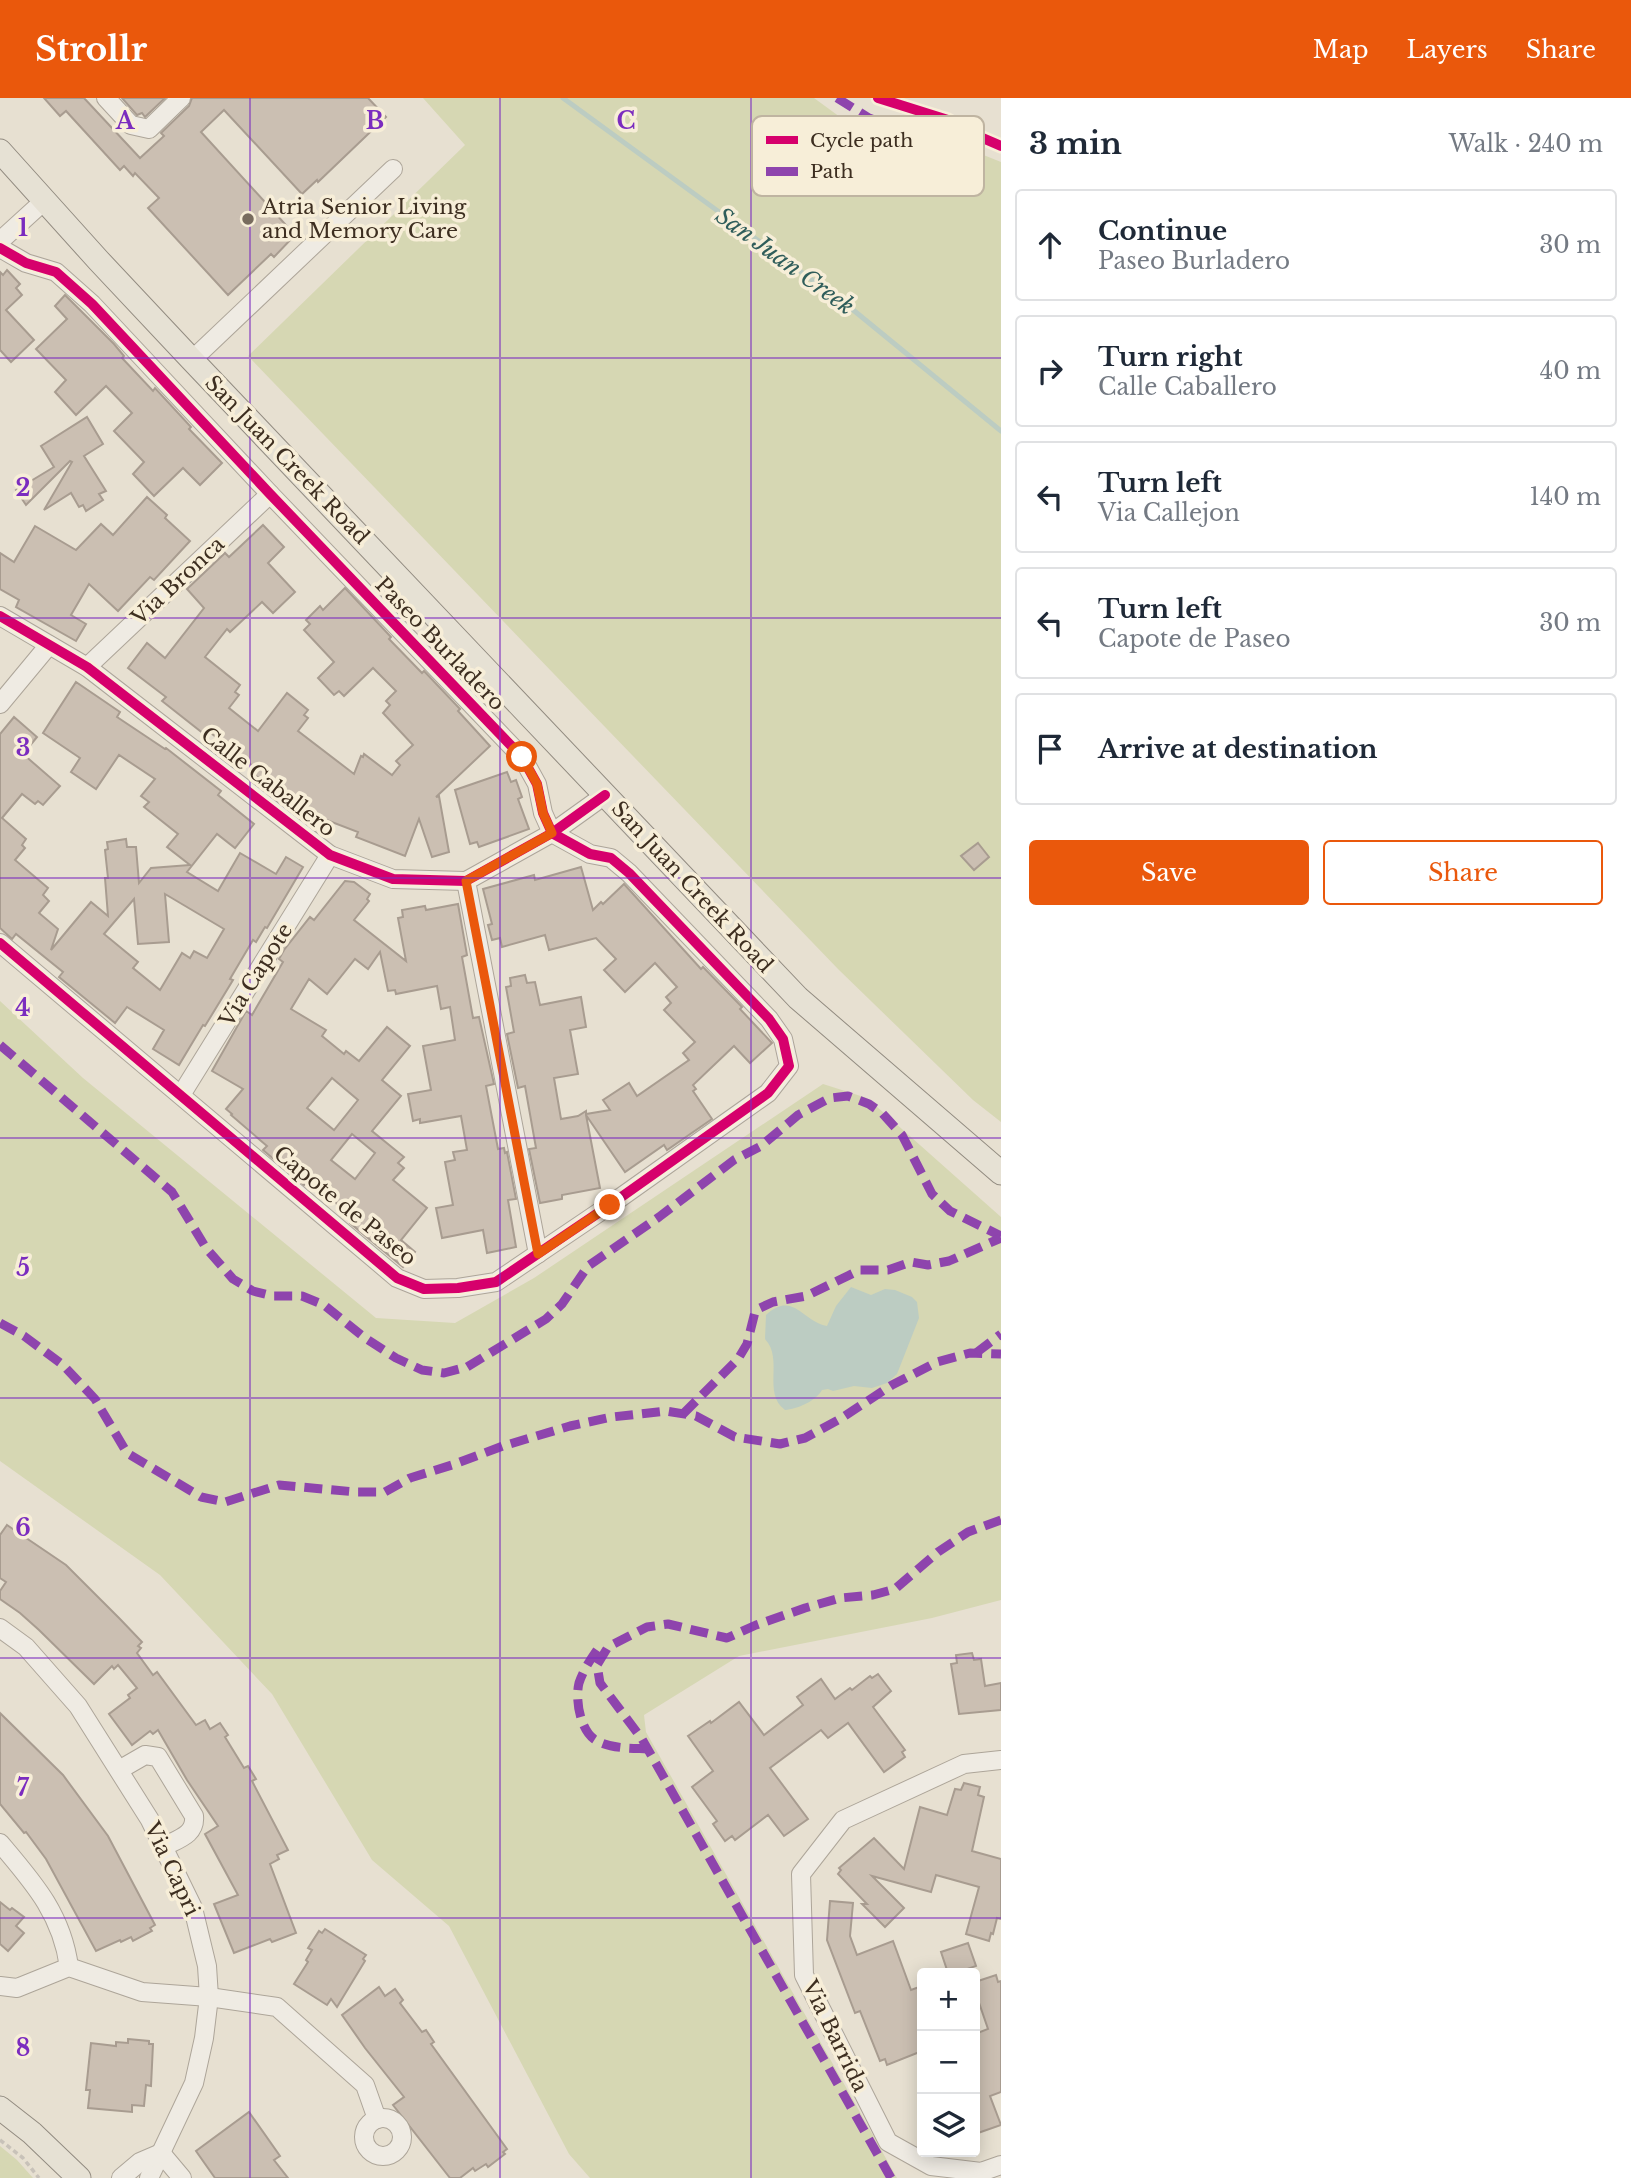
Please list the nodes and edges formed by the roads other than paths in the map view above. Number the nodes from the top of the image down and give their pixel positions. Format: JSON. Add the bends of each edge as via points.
{"nodes":[{"id":1,"x":106,"y":98,"type":"edge"},
{"id":2,"x":181,"y":98,"type":"edge"},
{"id":3,"x":0,"y":151,"type":"edge"},
{"id":4,"x":393,"y":169,"type":"dead end"},
{"id":5,"x":44,"y":201,"type":"junction"},
{"id":6,"x":0,"y":241,"type":"edge"},
{"id":7,"x":0,"y":248,"type":"edge"},
{"id":8,"x":192,"y":360,"type":"junction"},
{"id":9,"x":270,"y":494,"type":"junction"},
{"id":10,"x":0,"y":616,"type":"edge"},
{"id":11,"x":49,"y":645,"type":"junction"},
{"id":12,"x":87,"y":667,"type":"junction"},
{"id":13,"x":0,"y":704,"type":"edge"},
{"id":14,"x":605,"y":795,"type":"junction"},
{"id":15,"x":552,"y":833,"type":"junction"},
{"id":16,"x":330,"y":855,"type":"junction"},
{"id":17,"x":466,"y":881,"type":"junction"},
{"id":18,"x":0,"y":943,"type":"edge"},
{"id":19,"x":181,"y":1095,"type":"junction"},
{"id":20,"x":1001,"y":1173,"type":"edge"},
{"id":21,"x":538,"y":1254,"type":"junction"},
{"id":22,"x":0,"y":1628,"type":"edge"},
{"id":23,"x":1001,"y":1760,"type":"edge"},
{"id":24,"x":119,"y":1770,"type":"junction"},
{"id":25,"x":0,"y":1843,"type":"edge"},
{"id":26,"x":163,"y":1847,"type":"junction"},
{"id":27,"x":69,"y":1967,"type":"junction"},
{"id":28,"x":0,"y":1986,"type":"edge"},
{"id":29,"x":209,"y":1997,"type":"junction"},
{"id":30,"x":0,"y":2108,"type":"edge"},
{"id":31,"x":377,"y":2119,"type":"dead end"},
{"id":32,"x":161,"y":2153,"type":"junction"},
{"id":33,"x":1001,"y":2165,"type":"edge"},
{"id":34,"x":965,"y":2174,"type":"edge"},
{"id":35,"x":79,"y":2178,"type":"edge"},
{"id":36,"x":121,"y":2178,"type":"edge"},
{"id":37,"x":149,"y":2178,"type":"edge"},
{"id":38,"x":182,"y":2178,"type":"edge"}],
"edges":[{"from":1,"to":2,"type":"street","via":[[131,125],[149,129]]},
{"from":3,"to":5,"type":"main road","name":"San Juan Creek Road"},
{"from":4,"to":8,"type":"street"},
{"from":5,"to":6,"type":"street"},
{"from":5,"to":8,"type":"main road","name":"San Juan Creek Road"},
{"from":7,"to":9,"type":"street","name":"Paseo Burladero","via":[[26,263],[56,272],[71,284]]},
{"from":8,"to":14,"type":"main road","name":"San Juan Creek Road"},
{"from":9,"to":12,"type":"street","name":"Via Bronca"},
{"from":9,"to":15,"type":"street","name":"Paseo Burladero","via":[[522,757],[537,784]]},
{"from":10,"to":11,"type":"street","name":"Calle Caballero"},
{"from":11,"to":12,"type":"street","name":"Calle Caballero"},
{"from":11,"to":13,"type":"street"},
{"from":12,"to":16,"type":"street","name":"Calle Caballero"},
{"from":14,"to":15,"type":"street"},
{"from":14,"to":20,"type":"main road","name":"San Juan Creek Road","via":[[798,999]]},
{"from":15,"to":17,"type":"street"},
{"from":15,"to":21,"type":"street","name":"Capote de Paseo","via":[[590,854],[611,858],[629,873],[769,1019],[783,1039],[789,1066],[768,1093]]},
{"from":16,"to":17,"type":"street","name":"Calle Caballero","via":[[393,878]]},
{"from":16,"to":19,"type":"street","name":"Via Capote"},
{"from":17,"to":21,"type":"street"},
{"from":18,"to":19,"type":"street","name":"Capote de Paseo"},
{"from":19,"to":21,"type":"street","name":"Capote de Paseo","via":[[397,1278],[424,1289],[496,1282]]},
{"from":22,"to":24,"type":"street","name":"Via Capri","via":[[26,1647],[78,1706]]},
{"from":23,"to":34,"type":"street","name":"Via Barrida","via":[[964,1764],[843,1820],[801,1874],[804,1975],[888,2142],[932,2166]]},
{"from":24,"to":26,"type":"street","name":"Via Capri"},
{"from":24,"to":26,"type":"street","via":[[145,1755],[158,1757],[194,1816],[192,1832]]},
{"from":25,"to":27,"type":"street","via":[[56,1917]]},
{"from":26,"to":29,"type":"street","name":"Via Capri","via":[[193,1908],[207,1966]]},
{"from":27,"to":28,"type":"street","via":[[17,1988]]},
{"from":27,"to":29,"type":"street","via":[[142,1992]]},
{"from":29,"to":31,"type":"street","via":[[277,2007],[365,2085]]},
{"from":29,"to":32,"type":"street","name":"Via Capri","via":[[194,2082]]},
{"from":30,"to":35,"type":"main road"},
{"from":32,"to":36,"type":"street","via":[[139,2162]]},
{"from":32,"to":37,"type":"street","name":"Via Capri"},
{"from":32,"to":38,"type":"street"},
{"from":33,"to":34,"type":"street","name":"Via Barrida"}]}
